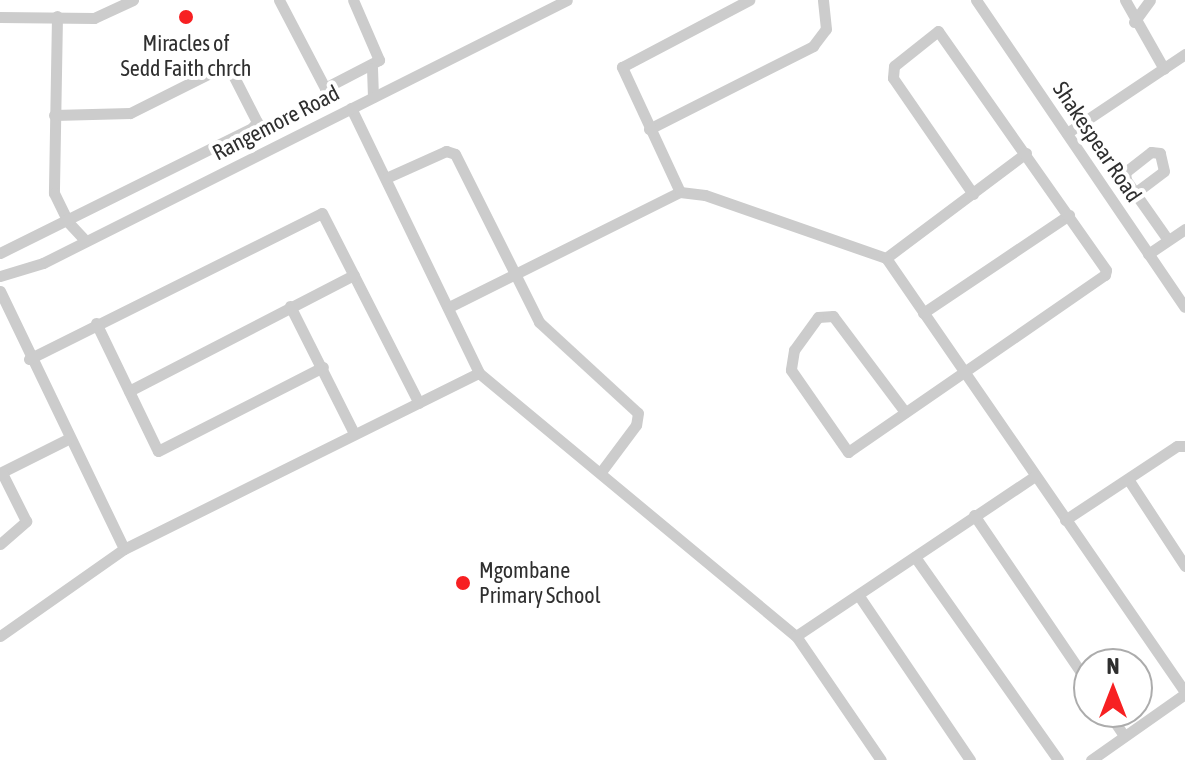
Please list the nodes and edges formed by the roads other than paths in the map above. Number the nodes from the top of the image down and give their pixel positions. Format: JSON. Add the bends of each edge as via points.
{"nodes":[{"id":1,"x":133,"y":0,"type":"edge"},
{"id":2,"x":279,"y":0,"type":"edge"},
{"id":3,"x":353,"y":0,"type":"edge"},
{"id":4,"x":567,"y":0,"type":"edge"},
{"id":5,"x":749,"y":0,"type":"edge"},
{"id":6,"x":823,"y":0,"type":"edge"},
{"id":7,"x":976,"y":0,"type":"edge"},
{"id":8,"x":1125,"y":0,"type":"edge"},
{"id":9,"x":1150,"y":0,"type":"edge"},
{"id":10,"x":57,"y":16,"type":"junction"},
{"id":11,"x":0,"y":17,"type":"edge"},
{"id":12,"x":1134,"y":22,"type":"junction"},
{"id":13,"x":1185,"y":54,"type":"edge"},
{"id":14,"x":372,"y":68,"type":"junction"},
{"id":15,"x":1164,"y":69,"type":"junction"},
{"id":16,"x":373,"y":97,"type":"junction"},
{"id":17,"x":351,"y":108,"type":"junction"},
{"id":18,"x":54,"y":115,"type":"junction"},
{"id":19,"x":649,"y":129,"type":"junction"},
{"id":20,"x":1067,"y":133,"type":"junction"},
{"id":21,"x":1026,"y":153,"type":"junction"},
{"id":22,"x":386,"y":178,"type":"junction"},
{"id":23,"x":680,"y":192,"type":"junction"},
{"id":24,"x":1135,"y":193,"type":"dead end"},
{"id":25,"x":973,"y":194,"type":"junction"},
{"id":26,"x":1069,"y":215,"type":"junction"},
{"id":27,"x":68,"y":222,"type":"junction"},
{"id":28,"x":1185,"y":229,"type":"edge"},
{"id":29,"x":1168,"y":240,"type":"junction"},
{"id":30,"x":86,"y":241,"type":"junction"},
{"id":31,"x":0,"y":253,"type":"edge"},
{"id":32,"x":1148,"y":254,"type":"junction"},
{"id":33,"x":886,"y":258,"type":"junction"},
{"id":34,"x":516,"y":274,"type":"junction"},
{"id":35,"x":354,"y":275,"type":"junction"},
{"id":36,"x":0,"y":276,"type":"edge"},
{"id":37,"x":0,"y":291,"type":"edge"},
{"id":38,"x":290,"y":306,"type":"junction"},
{"id":39,"x":449,"y":307,"type":"junction"},
{"id":40,"x":1185,"y":307,"type":"edge"},
{"id":41,"x":923,"y":313,"type":"junction"},
{"id":42,"x":96,"y":323,"type":"junction"},
{"id":43,"x":29,"y":359,"type":"junction"},
{"id":44,"x":323,"y":367,"type":"junction"},
{"id":45,"x":479,"y":373,"type":"junction"},
{"id":46,"x":964,"y":373,"type":"junction"},
{"id":47,"x":129,"y":391,"type":"junction"},
{"id":48,"x":419,"y":403,"type":"junction"},
{"id":49,"x":905,"y":412,"type":"junction"},
{"id":50,"x":354,"y":433,"type":"junction"},
{"id":51,"x":68,"y":439,"type":"junction"},
{"id":52,"x":1185,"y":446,"type":"edge"},
{"id":53,"x":601,"y":472,"type":"junction"},
{"id":54,"x":1,"y":473,"type":"edge"},
{"id":55,"x":1035,"y":476,"type":"junction"},
{"id":56,"x":1128,"y":479,"type":"junction"},
{"id":57,"x":974,"y":515,"type":"junction"},
{"id":58,"x":1065,"y":520,"type":"junction"},
{"id":59,"x":0,"y":544,"type":"edge"},
{"id":60,"x":124,"y":549,"type":"junction"},
{"id":61,"x":915,"y":557,"type":"junction"},
{"id":62,"x":1185,"y":566,"type":"edge"},
{"id":63,"x":859,"y":596,"type":"junction"},
{"id":64,"x":0,"y":636,"type":"edge"},
{"id":65,"x":796,"y":636,"type":"junction"},
{"id":66,"x":1073,"y":660,"type":"edge"},
{"id":67,"x":1185,"y":693,"type":"edge"},
{"id":68,"x":1119,"y":728,"type":"edge"},
{"id":69,"x":1124,"y":736,"type":"junction"},
{"id":70,"x":881,"y":760,"type":"edge"},
{"id":71,"x":970,"y":760,"type":"edge"},
{"id":72,"x":1058,"y":760,"type":"edge"},
{"id":73,"x":1091,"y":760,"type":"edge"}],
"edges":[{"from":1,"to":10,"type":"street","via":[[104,16]]},
{"from":2,"to":14,"type":"street","via":[[323,87]]},
{"from":3,"to":14,"type":"street","via":[[379,53]]},
{"from":4,"to":16,"type":"street","name":"Rangemore Road"},
{"from":5,"to":19,"type":"street","via":[[623,64]]},
{"from":6,"to":19,"type":"street","via":[[826,29],[813,46]]},
{"from":7,"to":20,"type":"street","name":"Shakespear Road"},
{"from":8,"to":12,"type":"street"},
{"from":9,"to":12,"type":"street"},
{"from":10,"to":11,"type":"street"},
{"from":10,"to":18,"type":"street"},
{"from":12,"to":15,"type":"street"},
{"from":13,"to":15,"type":"street"},
{"from":14,"to":16,"type":"street"},
{"from":15,"to":20,"type":"street"},
{"from":16,"to":17,"type":"street","name":"Rangemore Road"},
{"from":17,"to":22,"type":"street"},
{"from":17,"to":30,"type":"street","name":"Rangemore Road"},
{"from":18,"to":27,"type":"street","via":[[54,193]]},
{"from":18,"to":27,"type":"street","via":[[130,113],[222,67],[231,71],[257,118],[252,128]]},
{"from":19,"to":23,"type":"street"},
{"from":20,"to":32,"type":"street","name":"Shakespear Road"},
{"from":21,"to":25,"type":"street"},
{"from":21,"to":25,"type":"street","via":[[943,33],[936,32],[894,66],[893,78]]},
{"from":21,"to":26,"type":"street"},
{"from":22,"to":34,"type":"street","via":[[446,151],[455,154]]},
{"from":22,"to":39,"type":"street"},
{"from":23,"to":33,"type":"street","via":[[705,195]]},
{"from":23,"to":34,"type":"street"},
{"from":24,"to":29,"type":"street"},
{"from":25,"to":33,"type":"street"},
{"from":26,"to":41,"type":"street"},
{"from":26,"to":46,"type":"street","via":[[1106,266],[1105,275]]},
{"from":27,"to":30,"type":"street"},
{"from":27,"to":31,"type":"street"},
{"from":28,"to":29,"type":"street"},
{"from":29,"to":32,"type":"street"},
{"from":30,"to":36,"type":"street","name":"Rangemore Road"},
{"from":32,"to":40,"type":"street","name":"Shakespear Road"},
{"from":33,"to":41,"type":"street"},
{"from":34,"to":39,"type":"street"},
{"from":34,"to":53,"type":"street","via":[[544,329],[638,413],[636,425]]},
{"from":35,"to":38,"type":"street"},
{"from":35,"to":42,"type":"street","via":[[325,215],[318,214]]},
{"from":35,"to":48,"type":"street"},
{"from":37,"to":43,"type":"street"},
{"from":38,"to":44,"type":"street"},
{"from":38,"to":47,"type":"street"},
{"from":39,"to":45,"type":"street"},
{"from":41,"to":46,"type":"street"},
{"from":42,"to":43,"type":"street"},
{"from":42,"to":47,"type":"street"},
{"from":43,"to":51,"type":"street"},
{"from":44,"to":47,"type":"street","via":[[158,451]]},
{"from":44,"to":50,"type":"street"},
{"from":45,"to":48,"type":"street"},
{"from":45,"to":53,"type":"street"},
{"from":46,"to":49,"type":"street"},
{"from":46,"to":55,"type":"street"},
{"from":48,"to":50,"type":"street"},
{"from":49,"to":49,"type":"street","via":[[844,451],[791,370],[794,350],[818,317],[833,316]]},
{"from":50,"to":60,"type":"street"},
{"from":51,"to":54,"type":"street"},
{"from":51,"to":60,"type":"street"},
{"from":52,"to":56,"type":"street"},
{"from":53,"to":65,"type":"street"},
{"from":54,"to":59,"type":"street","via":[[26,521]]},
{"from":55,"to":57,"type":"street"},
{"from":55,"to":58,"type":"street"},
{"from":56,"to":58,"type":"street"},
{"from":56,"to":62,"type":"street"},
{"from":57,"to":61,"type":"street"},
{"from":57,"to":66,"type":"street"},
{"from":58,"to":67,"type":"street"},
{"from":60,"to":64,"type":"street"},
{"from":61,"to":63,"type":"street"},
{"from":61,"to":72,"type":"street"},
{"from":63,"to":65,"type":"street"},
{"from":63,"to":71,"type":"street"},
{"from":65,"to":70,"type":"street"},
{"from":67,"to":69,"type":"street"},
{"from":68,"to":69,"type":"street"},
{"from":69,"to":73,"type":"street"}]}
